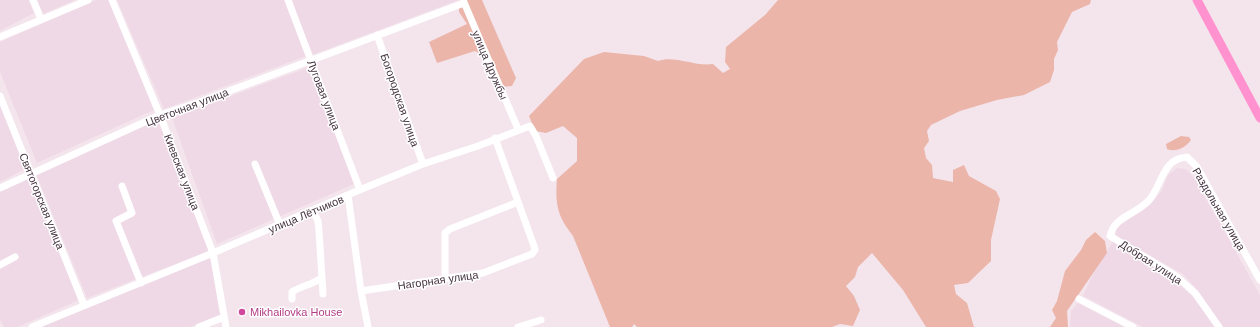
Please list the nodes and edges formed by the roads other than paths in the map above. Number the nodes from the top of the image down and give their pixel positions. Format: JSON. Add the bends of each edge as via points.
{"nodes":[{"id":1,"x":33,"y":0,"type":"edge"},
{"id":2,"x":88,"y":0,"type":"edge"},
{"id":3,"x":112,"y":0,"type":"edge"},
{"id":4,"x":288,"y":0,"type":"edge"},
{"id":5,"x":1198,"y":0,"type":"edge"},
{"id":6,"x":464,"y":2,"type":"edge"},
{"id":7,"x":41,"y":19,"type":"junction"},
{"id":8,"x":377,"y":35,"type":"junction"},
{"id":9,"x":0,"y":37,"type":"edge"},
{"id":10,"x":311,"y":60,"type":"junction"},
{"id":11,"x":0,"y":96,"type":"edge"},
{"id":12,"x":160,"y":115,"type":"junction"},
{"id":13,"x":1260,"y":118,"type":"edge"},
{"id":14,"x":518,"y":129,"type":"junction"},
{"id":15,"x":496,"y":138,"type":"junction"},
{"id":16,"x":255,"y":164,"type":"dead end"},
{"id":17,"x":423,"y":164,"type":"junction"},
{"id":18,"x":30,"y":173,"type":"junction"},
{"id":19,"x":553,"y":178,"type":"dead end"},
{"id":20,"x":122,"y":186,"type":"dead end"},
{"id":21,"x":0,"y":188,"type":"edge"},
{"id":22,"x":360,"y":190,"type":"junction"},
{"id":23,"x":348,"y":196,"type":"junction"},
{"id":24,"x":518,"y":202,"type":"junction"},
{"id":25,"x":313,"y":211,"type":"junction"},
{"id":26,"x":280,"y":225,"type":"junction"},
{"id":27,"x":1110,"y":236,"type":"joint"},
{"id":28,"x":213,"y":254,"type":"junction"},
{"id":29,"x":15,"y":257,"type":"dead end"},
{"id":30,"x":0,"y":265,"type":"edge"},
{"id":31,"x":322,"y":278,"type":"junction"},
{"id":32,"x":445,"y":278,"type":"junction"},
{"id":33,"x":1260,"y":280,"type":"edge"},
{"id":34,"x":141,"y":283,"type":"junction"},
{"id":35,"x":361,"y":292,"type":"junction"},
{"id":36,"x":323,"y":294,"type":"dead end"},
{"id":37,"x":292,"y":299,"type":"dead end"},
{"id":38,"x":1079,"y":299,"type":"dead end"},
{"id":39,"x":84,"y":305,"type":"junction"},
{"id":40,"x":224,"y":317,"type":"junction"},
{"id":41,"x":541,"y":320,"type":"dead end"},
{"id":42,"x":32,"y":327,"type":"edge"},
{"id":43,"x":199,"y":327,"type":"edge"},
{"id":44,"x":226,"y":327,"type":"edge"},
{"id":45,"x":368,"y":327,"type":"edge"},
{"id":46,"x":518,"y":327,"type":"edge"},
{"id":47,"x":1133,"y":327,"type":"edge"},
{"id":48,"x":1219,"y":327,"type":"edge"}],
"edges":[{"from":1,"to":7,"type":"street"},
{"from":2,"to":7,"type":"street"},
{"from":3,"to":12,"type":"street","name":"Киевская улица"},
{"from":4,"to":10,"type":"street","name":"Луговая улица"},
{"from":5,"to":13,"type":"main road"},
{"from":6,"to":8,"type":"street","name":"Цветочная улица"},
{"from":6,"to":14,"type":"street","name":"улица Дружбы"},
{"from":7,"to":9,"type":"street"},
{"from":8,"to":10,"type":"street","name":"Цветочная улица"},
{"from":8,"to":17,"type":"street","name":"Богородская улица"},
{"from":10,"to":12,"type":"street","name":"Цветочная улица"},
{"from":10,"to":22,"type":"street","name":"Луговая улица"},
{"from":11,"to":18,"type":"street","name":"Святогорская улица"},
{"from":12,"to":18,"type":"street","name":"Цветочная улица"},
{"from":12,"to":28,"type":"street","name":"Киевская улица"},
{"from":14,"to":15,"type":"street","name":"улица Лётчиков"},
{"from":14,"to":19,"type":"street","via":[[530,126]]},
{"from":15,"to":17,"type":"street","name":"улица Лётчиков"},
{"from":15,"to":24,"type":"street"},
{"from":16,"to":26,"type":"street"},
{"from":17,"to":22,"type":"street","name":"улица Лётчиков"},
{"from":18,"to":21,"type":"street","name":"Цветочная улица"},
{"from":18,"to":39,"type":"street","name":"Святогорская улица"},
{"from":20,"to":34,"type":"street","via":[[132,213],[116,221]]},
{"from":22,"to":23,"type":"street","name":"улица Лётчиков"},
{"from":23,"to":25,"type":"street","name":"улица Лётчиков"},
{"from":23,"to":35,"type":"street"},
{"from":24,"to":32,"type":"street","via":[[445,233]]},
{"from":24,"to":32,"type":"street","name":"Нагорная улица","via":[[535,250],[532,254],[483,273]]},
{"from":25,"to":26,"type":"street","name":"улица Лётчиков"},
{"from":25,"to":31,"type":"street","via":[[318,221]]},
{"from":26,"to":28,"type":"street","name":"улица Лётчиков"},
{"from":27,"to":33,"type":"street","name":"Раздольная улица","via":[[1112,227],[1120,219],[1134,213],[1149,200],[1168,166],[1177,158],[1186,157],[1197,167]]},
{"from":27,"to":48,"type":"street","name":"Добрая улица","via":[[1176,276],[1195,293]]},
{"from":28,"to":34,"type":"street","name":"улица Лётчиков"},
{"from":28,"to":40,"type":"street","name":"Киевская улица"},
{"from":29,"to":30,"type":"street"},
{"from":31,"to":36,"type":"street"},
{"from":31,"to":37,"type":"street","via":[[294,290]]},
{"from":32,"to":35,"type":"street","name":"Нагорная улица"},
{"from":34,"to":39,"type":"street","name":"улица Лётчиков"},
{"from":35,"to":45,"type":"street"},
{"from":38,"to":47,"type":"street"},
{"from":39,"to":42,"type":"street","name":"улица Лётчиков"},
{"from":40,"to":43,"type":"street"},
{"from":40,"to":44,"type":"street","name":"Киевская улица"},
{"from":41,"to":46,"type":"street"}]}
